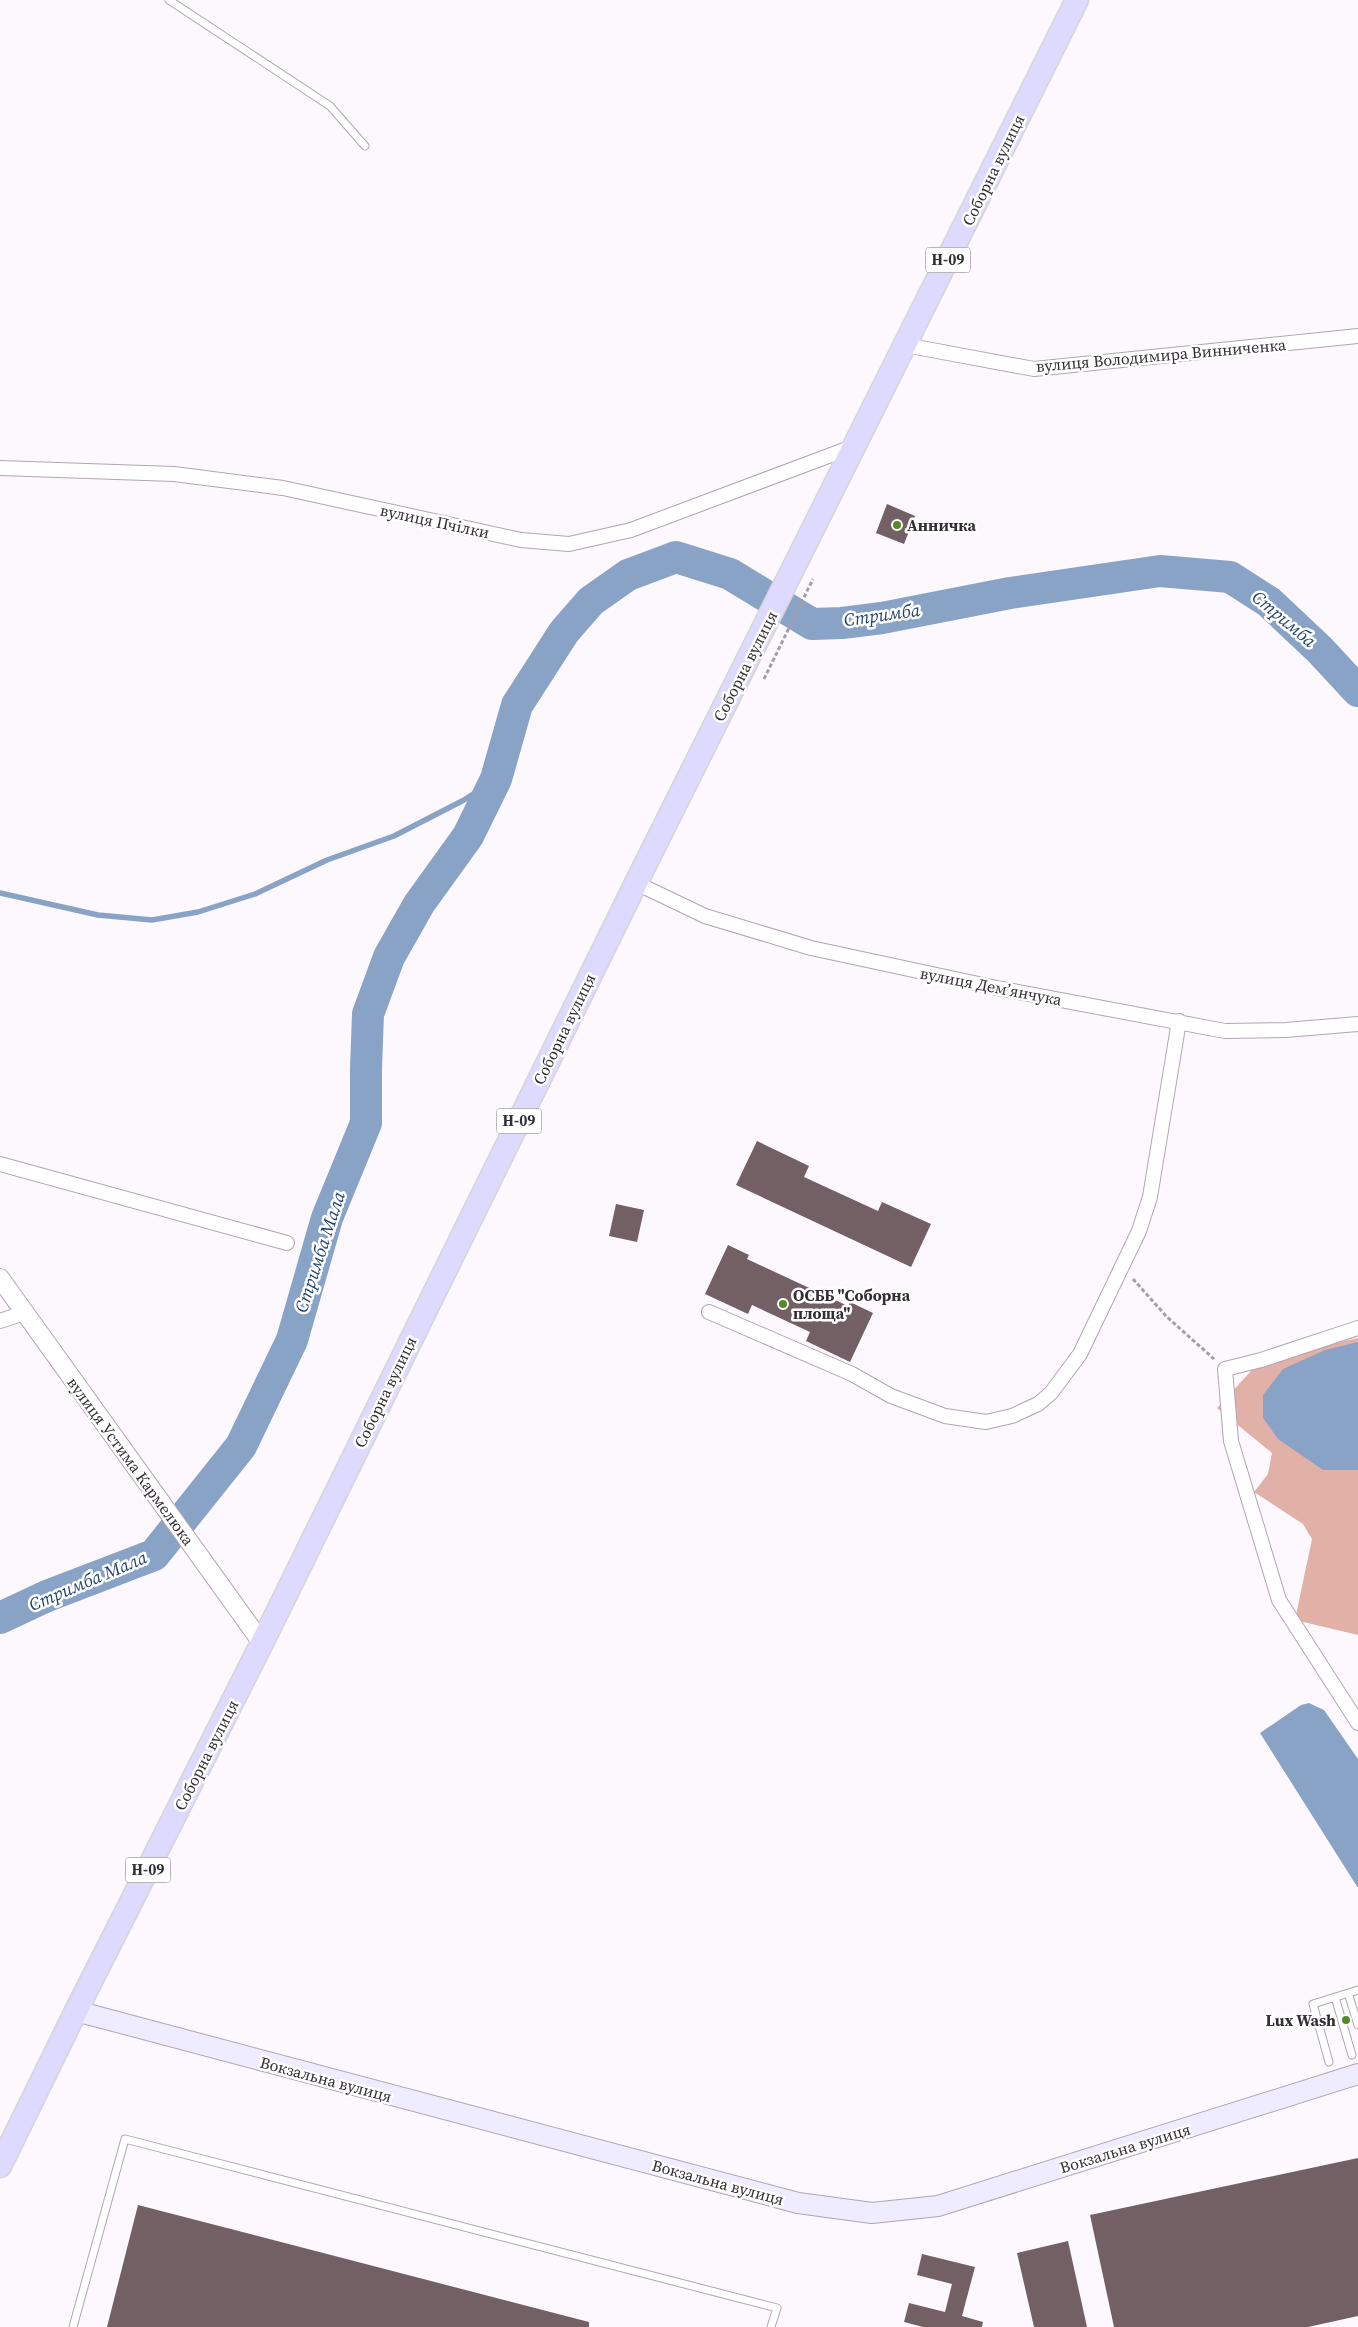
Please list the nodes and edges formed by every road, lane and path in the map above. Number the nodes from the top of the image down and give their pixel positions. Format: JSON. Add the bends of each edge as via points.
{"nodes":[{"id":1,"x":169,"y":0,"type":"edge"},
{"id":2,"x":1077,"y":0,"type":"edge"},
{"id":3,"x":365,"y":146,"type":"dead end"},
{"id":4,"x":1358,"y":336,"type":"edge"},
{"id":5,"x":906,"y":345,"type":"junction"},
{"id":6,"x":855,"y":446,"type":"junction"},
{"id":7,"x":0,"y":468,"type":"edge"},
{"id":8,"x":816,"y":572,"type":"dead end"},
{"id":9,"x":764,"y":679,"type":"dead end"},
{"id":10,"x":636,"y":883,"type":"junction"},
{"id":11,"x":1179,"y":1021,"type":"junction"},
{"id":12,"x":1358,"y":1024,"type":"edge"},
{"id":13,"x":0,"y":1164,"type":"edge"},
{"id":14,"x":287,"y":1243,"type":"dead end"},
{"id":15,"x":1122,"y":1268,"type":"junction"},
{"id":16,"x":0,"y":1278,"type":"edge"},
{"id":17,"x":709,"y":1312,"type":"dead end"},
{"id":18,"x":24,"y":1313,"type":"junction"},
{"id":19,"x":0,"y":1321,"type":"edge"},
{"id":20,"x":1358,"y":1328,"type":"edge"},
{"id":21,"x":1225,"y":1369,"type":"junction"},
{"id":22,"x":262,"y":1643,"type":"junction"},
{"id":23,"x":1358,"y":1723,"type":"edge"},
{"id":24,"x":1358,"y":1990,"type":"edge"},
{"id":25,"x":1348,"y":1993,"type":"junction"},
{"id":26,"x":1335,"y":1996,"type":"junction"},
{"id":27,"x":76,"y":2011,"type":"junction"},
{"id":28,"x":1358,"y":2024,"type":"edge"},
{"id":29,"x":1352,"y":2055,"type":"dead end"},
{"id":30,"x":1330,"y":2062,"type":"dead end"},
{"id":31,"x":1358,"y":2074,"type":"edge"},
{"id":32,"x":0,"y":2166,"type":"edge"},
{"id":33,"x":73,"y":2327,"type":"edge"},
{"id":34,"x":771,"y":2327,"type":"edge"}],
"edges":[{"from":1,"to":3,"type":"lane","via":[[330,106]]},
{"from":2,"to":5,"type":"main road","name":"Соборна вулиця","number":"Н-09"},
{"from":4,"to":5,"type":"street","name":"вулиця Володимира Винниченка","via":[[1034,369]]},
{"from":5,"to":6,"type":"main road","name":"Соборна вулиця","number":"Н-09"},
{"from":6,"to":7,"type":"street","name":"вулиця Пчілки","via":[[632,530],[569,544],[521,540],[283,488],[174,474]]},
{"from":6,"to":10,"type":"main road","name":"Соборна вулиця","number":"Н-09"},
{"from":8,"to":9,"type":"path"},
{"from":10,"to":11,"type":"street","name":"вулиця Демʼянчука","via":[[705,916],[812,948],[997,988]]},
{"from":10,"to":22,"type":"main road","name":"Соборна вулиця","number":"Н-09"},
{"from":11,"to":12,"type":"street","name":"вулиця Демʼянчука","via":[[1225,1031]]},
{"from":11,"to":15,"type":"street","via":[[1150,1197],[1140,1231]]},
{"from":13,"to":14,"type":"street"},
{"from":15,"to":17,"type":"street","via":[[1080,1354],[1051,1393],[1038,1404],[1012,1416],[986,1422],[945,1416],[891,1396],[852,1374]]},
{"from":15,"to":21,"type":"path","via":[[1167,1317]]},
{"from":16,"to":18,"type":"street","name":"вулиця Устима Кармелюка"},
{"from":18,"to":19,"type":"street"},
{"from":18,"to":22,"type":"street","name":"вулиця Устима Кармелюка"},
{"from":20,"to":21,"type":"street"},
{"from":21,"to":23,"type":"street","via":[[1231,1441],[1279,1600]]},
{"from":22,"to":27,"type":"main road","name":"Соборна вулиця","number":"Н-09"},
{"from":24,"to":25,"type":"lane"},
{"from":25,"to":26,"type":"lane"},
{"from":25,"to":28,"type":"lane"},
{"from":26,"to":29,"type":"lane"},
{"from":26,"to":30,"type":"lane","via":[[1313,2004]]},
{"from":27,"to":31,"type":"main road","name":"Вокзальна вулиця","via":[[798,2203],[872,2213],[938,2206]]},
{"from":27,"to":32,"type":"main road","name":"Соборна вулиця","number":"Н-09"},
{"from":33,"to":34,"type":"lane","via":[[125,2140],[777,2308]]}]}
